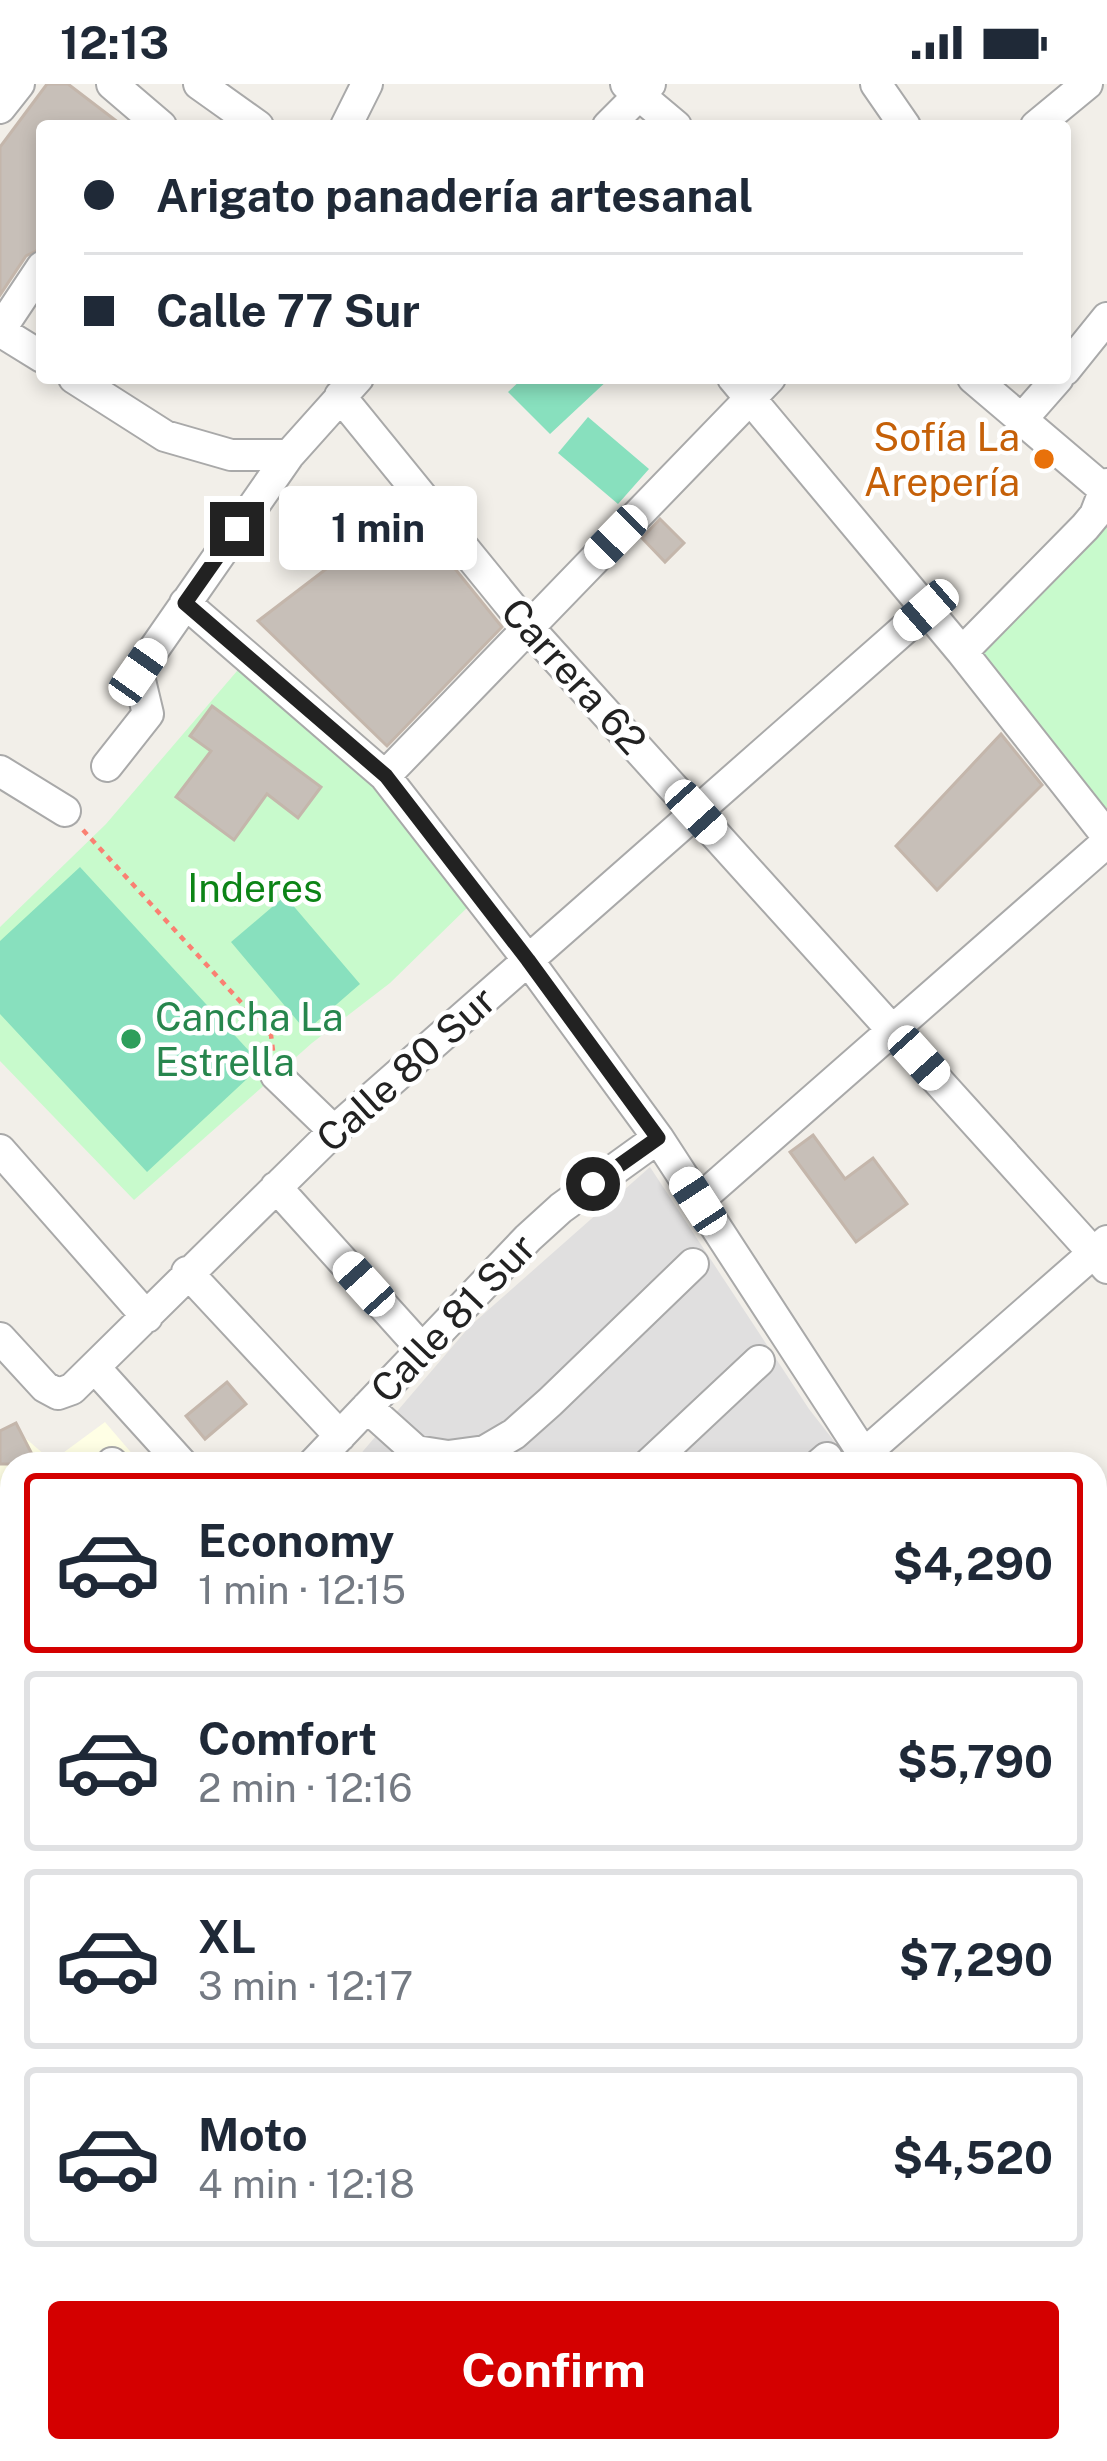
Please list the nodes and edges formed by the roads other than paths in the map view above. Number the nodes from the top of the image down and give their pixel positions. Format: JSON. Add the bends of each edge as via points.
{"nodes":[{"id":1,"x":19,"y":84,"type":"edge"},
{"id":2,"x":112,"y":84,"type":"edge"},
{"id":3,"x":199,"y":84,"type":"edge"},
{"id":4,"x":367,"y":84,"type":"edge"},
{"id":5,"x":875,"y":84,"type":"edge"},
{"id":6,"x":1087,"y":84,"type":"edge"},
{"id":7,"x":638,"y":88,"type":"edge"},
{"id":8,"x":0,"y":108,"type":"edge"},
{"id":9,"x":154,"y":120,"type":"edge"},
{"id":10,"x":250,"y":120,"type":"edge"},
{"id":11,"x":349,"y":120,"type":"edge"},
{"id":12,"x":613,"y":120,"type":"edge"},
{"id":13,"x":670,"y":120,"type":"edge"},
{"id":14,"x":901,"y":120,"type":"edge"},
{"id":15,"x":1043,"y":120,"type":"edge"},
{"id":16,"x":36,"y":276,"type":"edge"},
{"id":17,"x":1107,"y":318,"type":"edge"},
{"id":18,"x":0,"y":330,"type":"edge"},
{"id":19,"x":36,"y":353,"type":"edge"},
{"id":20,"x":1071,"y":363,"type":"edge"},
{"id":21,"x":83,"y":384,"type":"edge"},
{"id":22,"x":980,"y":384,"type":"edge"},
{"id":23,"x":1053,"y":384,"type":"edge"},
{"id":24,"x":750,"y":385,"type":"edge"},
{"id":25,"x":349,"y":387,"type":"edge"},
{"id":26,"x":1022,"y":419,"type":"junction"},
{"id":27,"x":289,"y":455,"type":"junction"},
{"id":28,"x":1106,"y":488,"type":"edge"},
{"id":29,"x":185,"y":603,"type":"junction"},
{"id":30,"x":926,"y":610,"type":"junction"},
{"id":31,"x":529,"y":627,"type":"junction"},
{"id":32,"x":962,"y":652,"type":"junction"},
{"id":33,"x":107,"y":766,"type":"dead end"},
{"id":34,"x":0,"y":771,"type":"edge"},
{"id":35,"x":386,"y":776,"type":"junction"},
{"id":36,"x":65,"y":811,"type":"road end"},
{"id":37,"x":696,"y":812,"type":"junction"},
{"id":38,"x":1107,"y":839,"type":"edge"},
{"id":39,"x":528,"y":960,"type":"junction"},
{"id":40,"x":893,"y":1030,"type":"junction"},
{"id":41,"x":276,"y":1075,"type":"road end"},
{"id":42,"x":334,"y":1131,"type":"junction"},
{"id":43,"x":658,"y":1138,"type":"junction"},
{"id":44,"x":0,"y":1150,"type":"edge"},
{"id":45,"x":276,"y":1187,"type":"junction"},
{"id":46,"x":698,"y":1201,"type":"junction"},
{"id":47,"x":1103,"y":1254,"type":"edge"},
{"id":48,"x":693,"y":1264,"type":"dead end"},
{"id":49,"x":188,"y":1272,"type":"junction"},
{"id":50,"x":147,"y":1317,"type":"junction"},
{"id":51,"x":0,"y":1338,"type":"edge"},
{"id":52,"x":422,"y":1348,"type":"junction"},
{"id":53,"x":759,"y":1361,"type":"dead end"},
{"id":54,"x":96,"y":1369,"type":"junction"},
{"id":55,"x":367,"y":1407,"type":"junction"},
{"id":56,"x":340,"y":1436,"type":"junction"},
{"id":57,"x":171,"y":1452,"type":"edge"},
{"id":58,"x":325,"y":1452,"type":"edge"},
{"id":59,"x":422,"y":1452,"type":"edge"},
{"id":60,"x":493,"y":1452,"type":"edge"},
{"id":61,"x":662,"y":1452,"type":"edge"},
{"id":62,"x":862,"y":1452,"type":"edge"},
{"id":63,"x":875,"y":1452,"type":"edge"}],
"edges":[{"from":1,"to":8,"type":"street"},
{"from":2,"to":9,"type":"street"},
{"from":3,"to":10,"type":"street"},
{"from":4,"to":11,"type":"street"},
{"from":5,"to":14,"type":"street"},
{"from":6,"to":15,"type":"street"},
{"from":7,"to":12,"type":"street"},
{"from":7,"to":13,"type":"street"},
{"from":16,"to":18,"type":"street"},
{"from":17,"to":20,"type":"street"},
{"from":18,"to":19,"type":"street"},
{"from":21,"to":27,"type":"street","via":[[165,436],[231,455]]},
{"from":22,"to":26,"type":"street"},
{"from":23,"to":26,"type":"street"},
{"from":24,"to":30,"type":"street"},
{"from":24,"to":31,"type":"street"},
{"from":25,"to":27,"type":"street"},
{"from":25,"to":31,"type":"street","name":"Carrera 62"},
{"from":26,"to":28,"type":"street"},
{"from":27,"to":29,"type":"street"},
{"from":28,"to":32,"type":"street","via":[[1084,527]]},
{"from":29,"to":33,"type":"street","via":[[138,672],[148,714]]},
{"from":29,"to":35,"type":"street"},
{"from":30,"to":32,"type":"street"},
{"from":30,"to":37,"type":"street","name":"Calle 80 Sur"},
{"from":31,"to":35,"type":"street"},
{"from":31,"to":37,"type":"street","name":"Carrera 62"},
{"from":32,"to":38,"type":"street"},
{"from":34,"to":36,"type":"street"},
{"from":35,"to":39,"type":"street"},
{"from":37,"to":39,"type":"street","name":"Calle 80 Sur"},
{"from":37,"to":40,"type":"street","name":"Carrera 62"},
{"from":38,"to":40,"type":"street"},
{"from":39,"to":42,"type":"street","name":"Calle 80 Sur"},
{"from":39,"to":43,"type":"street"},
{"from":40,"to":46,"type":"street"},
{"from":40,"to":47,"type":"street","name":"Carrera 62"},
{"from":41,"to":42,"type":"street"},
{"from":42,"to":45,"type":"street","name":"Calle 80 Sur"},
{"from":43,"to":46,"type":"street"},
{"from":43,"to":52,"type":"street","name":"Calle 81 Sur","via":[[561,1208]]},
{"from":44,"to":50,"type":"street"},
{"from":45,"to":49,"type":"street","name":"Calle 80 Sur"},
{"from":45,"to":52,"type":"street"},
{"from":46,"to":62,"type":"street"},
{"from":47,"to":63,"type":"street"},
{"from":48,"to":60,"type":"street"},
{"from":49,"to":50,"type":"street","name":"Calle 80 Sur"},
{"from":49,"to":56,"type":"street"},
{"from":50,"to":54,"type":"street","name":"Calle 80 Sur"},
{"from":51,"to":54,"type":"street","name":"Calle 80 Sur","via":[[58,1394]]},
{"from":52,"to":55,"type":"street","name":"Calle 81 Sur"},
{"from":53,"to":61,"type":"street"},
{"from":54,"to":57,"type":"street"},
{"from":55,"to":56,"type":"street","name":"Calle 81 Sur"},
{"from":55,"to":59,"type":"street"},
{"from":56,"to":58,"type":"street","name":"Calle 81 Sur"}]}
